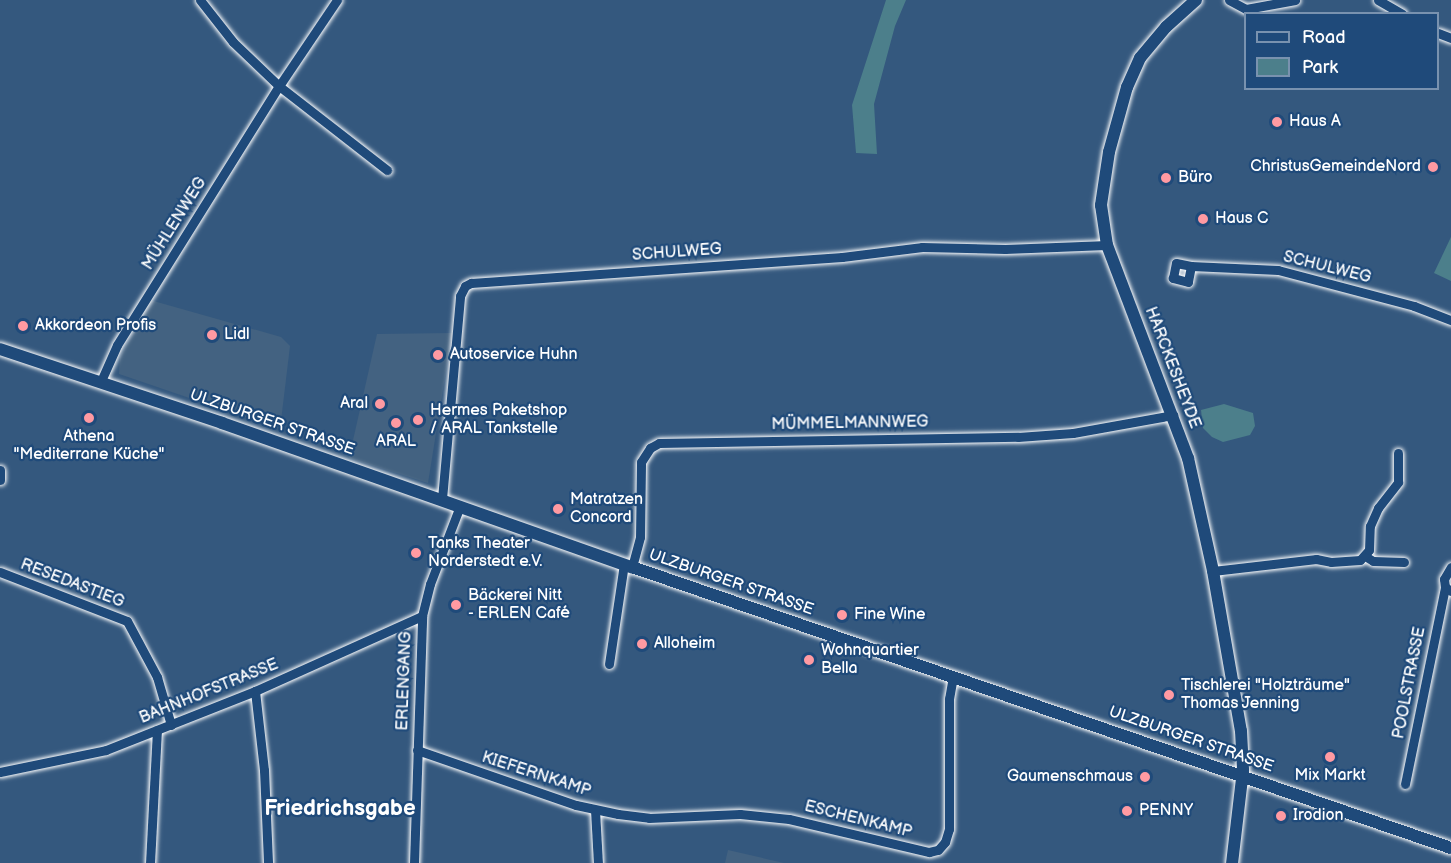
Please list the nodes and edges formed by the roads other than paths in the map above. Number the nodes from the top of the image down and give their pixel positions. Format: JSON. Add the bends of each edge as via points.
{"nodes":[{"id":1,"x":200,"y":0,"type":"edge"},
{"id":2,"x":337,"y":0,"type":"edge"},
{"id":3,"x":1196,"y":0,"type":"edge"},
{"id":4,"x":1229,"y":0,"type":"edge"},
{"id":5,"x":1295,"y":0,"type":"edge"},
{"id":6,"x":1378,"y":0,"type":"edge"},
{"id":7,"x":1399,"y":12,"type":"edge"},
{"id":8,"x":279,"y":86,"type":"junction"},
{"id":9,"x":387,"y":170,"type":"dead end"},
{"id":10,"x":1107,"y":245,"type":"junction"},
{"id":11,"x":1191,"y":266,"type":"dead end"},
{"id":12,"x":1451,"y":320,"type":"edge"},
{"id":13,"x":0,"y":349,"type":"edge"},
{"id":14,"x":100,"y":381,"type":"junction"},
{"id":15,"x":1173,"y":415,"type":"junction"},
{"id":16,"x":1398,"y":453,"type":"dead end"},
{"id":17,"x":0,"y":470,"type":"edge"},
{"id":18,"x":0,"y":480,"type":"edge"},
{"id":19,"x":442,"y":499,"type":"junction"},
{"id":20,"x":460,"y":506,"type":"junction"},
{"id":21,"x":1365,"y":556,"type":"junction"},
{"id":22,"x":1404,"y":562,"type":"dead end"},
{"id":23,"x":628,"y":566,"type":"junction"},
{"id":24,"x":1451,"y":567,"type":"edge"},
{"id":25,"x":1213,"y":571,"type":"junction"},
{"id":26,"x":0,"y":572,"type":"edge"},
{"id":27,"x":1448,"y":589,"type":"edge"},
{"id":28,"x":422,"y":616,"type":"junction"},
{"id":29,"x":609,"y":664,"type":"dead end"},
{"id":30,"x":953,"y":677,"type":"junction"},
{"id":31,"x":255,"y":691,"type":"junction"},
{"id":32,"x":171,"y":725,"type":"junction"},
{"id":33,"x":157,"y":730,"type":"junction"},
{"id":34,"x":417,"y":750,"type":"junction"},
{"id":35,"x":0,"y":772,"type":"edge"},
{"id":36,"x":1242,"y":776,"type":"junction"},
{"id":37,"x":1405,"y":784,"type":"dead end"},
{"id":38,"x":595,"y":810,"type":"junction"},
{"id":39,"x":1451,"y":848,"type":"edge"},
{"id":40,"x":150,"y":863,"type":"edge"},
{"id":41,"x":268,"y":863,"type":"edge"},
{"id":42,"x":414,"y":863,"type":"edge"},
{"id":43,"x":598,"y":863,"type":"edge"},
{"id":44,"x":1232,"y":863,"type":"edge"}],
"edges":[{"from":1,"to":8,"type":"street","via":[[233,42]]},
{"from":2,"to":8,"type":"street","name":"MÜHLENWEG"},
{"from":3,"to":10,"type":"main road","name":"HARCKESHEYDE","via":[[1148,46],[1127,87],[1103,184],[1102,219]]},
{"from":4,"to":5,"type":"street","via":[[1246,9]]},
{"from":6,"to":7,"type":"street"},
{"from":8,"to":9,"type":"street"},
{"from":8,"to":14,"type":"street","name":"MÜHLENWEG","via":[[117,345]]},
{"from":10,"to":15,"type":"main road","name":"HARCKESHEYDE"},
{"from":10,"to":19,"type":"street","name":"SCHULWEG","via":[[922,247],[842,257],[471,283],[460,296]]},
{"from":11,"to":12,"type":"street","name":"SCHULWEG","via":[[1278,270],[1414,306]]},
{"from":13,"to":14,"type":"main road","name":"ULZBURGER STRASSE"},
{"from":14,"to":19,"type":"main road","name":"ULZBURGER STRASSE"},
{"from":15,"to":23,"type":"street","name":"MÜMMELMANNWEG","via":[[1073,433],[1018,437],[659,443],[650,448],[641,462],[640,537]]},
{"from":15,"to":25,"type":"main road","name":"HARCKESHEYDE","via":[[1188,458]]},
{"from":16,"to":21,"type":"street","via":[[1398,482],[1373,517]]},
{"from":17,"to":18,"type":"street"},
{"from":19,"to":20,"type":"main road","name":"ULZBURGER STRASSE"},
{"from":20,"to":23,"type":"main road","name":"ULZBURGER STRASSE"},
{"from":20,"to":28,"type":"street","name":"ERLENGANG"},
{"from":21,"to":22,"type":"street","via":[[1374,561]]},
{"from":21,"to":25,"type":"street","via":[[1352,562],[1316,559]]},
{"from":23,"to":29,"type":"street","name":"MÜMMELMANNWEG"},
{"from":23,"to":30,"type":"main road","name":"ULZBURGER STRASSE"},
{"from":24,"to":27,"type":"street","name":"POOLSTRASSE","via":[[1444,576]]},
{"from":25,"to":36,"type":"main road","name":"HARCKESHEYDE","via":[[1238,709]]},
{"from":26,"to":32,"type":"street","name":"RESEDASTIEG","via":[[127,621],[157,677]]},
{"from":27,"to":37,"type":"street","name":"POOLSTRASSE"},
{"from":28,"to":31,"type":"street","name":"BAHNHOFSTRASSE"},
{"from":28,"to":34,"type":"street","name":"ERLENGANG"},
{"from":30,"to":36,"type":"main road","name":"ULZBURGER STRASSE"},
{"from":30,"to":38,"type":"street","name":"ESCHENKAMP","via":[[949,699],[949,829],[938,850],[921,852],[789,819],[740,814],[649,818]]},
{"from":31,"to":32,"type":"street","name":"BAHNHOFSTRASSE"},
{"from":31,"to":41,"type":"street"},
{"from":32,"to":33,"type":"street","name":"BAHNHOFSTRASSE"},
{"from":33,"to":35,"type":"street","name":"BAHNHOFSTRASSE","via":[[105,750]]},
{"from":33,"to":40,"type":"street"},
{"from":34,"to":38,"type":"street","name":"KIEFERNKAMP"},
{"from":34,"to":42,"type":"street","name":"ERLENGANG"},
{"from":36,"to":39,"type":"main road","name":"ULZBURGER STRASSE"},
{"from":36,"to":44,"type":"main road","name":"HARCKESHEYDE"},
{"from":38,"to":43,"type":"street","name":"KIEFERNKAMP"}]}
